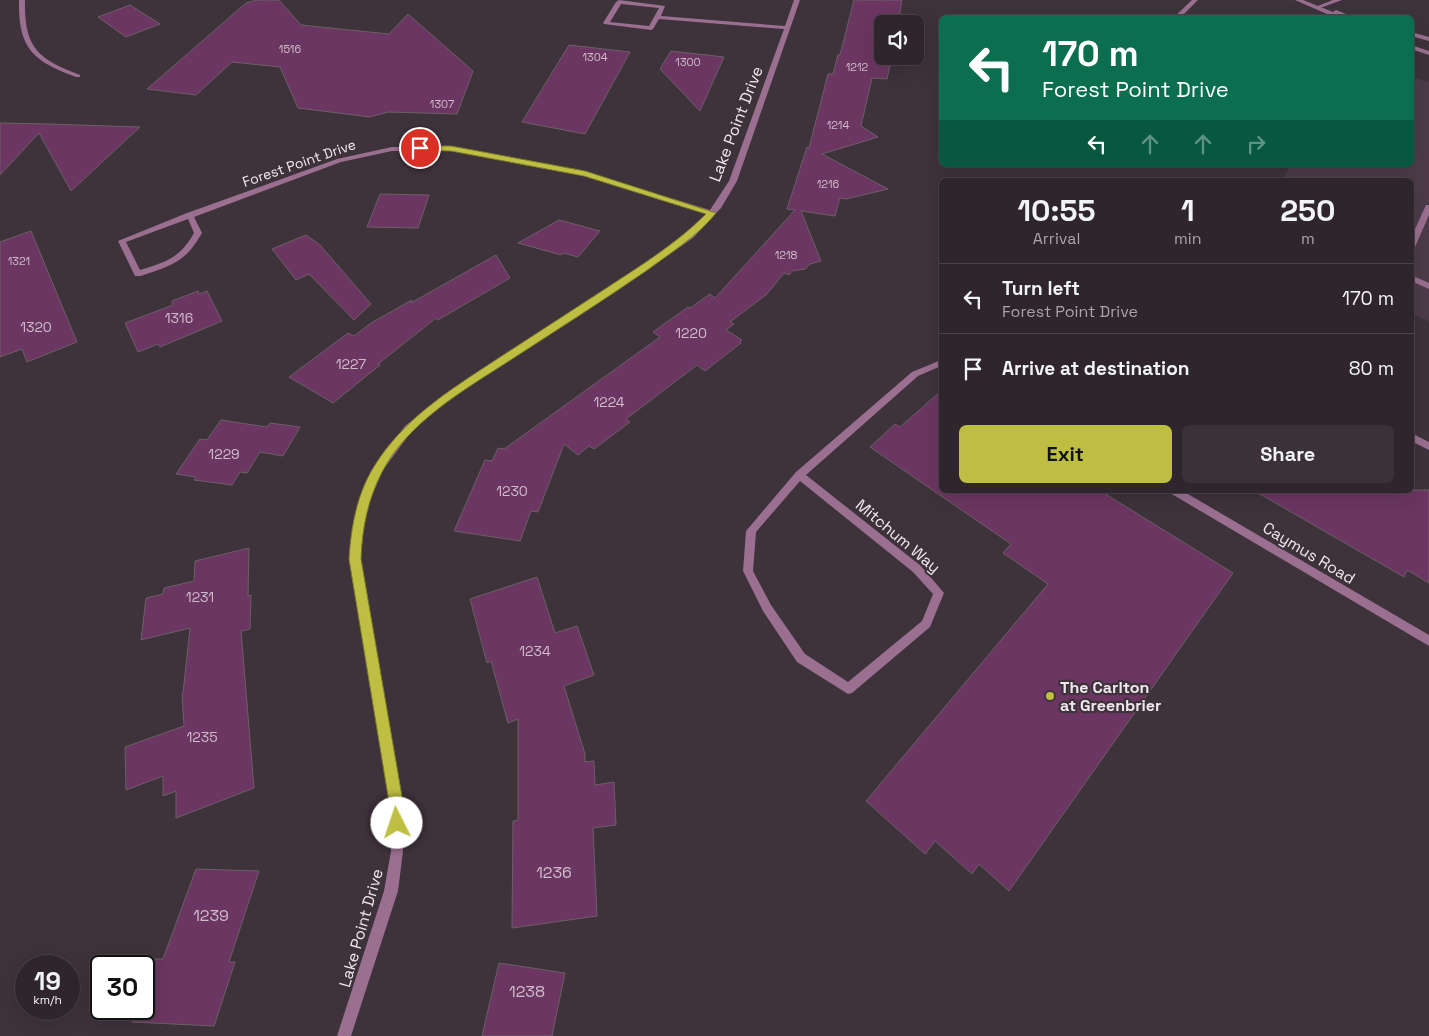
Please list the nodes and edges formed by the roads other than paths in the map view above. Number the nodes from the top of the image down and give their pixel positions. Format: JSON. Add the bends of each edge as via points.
{"nodes":[{"id":1,"x":22,"y":0,"type":"edge"},
{"id":2,"x":797,"y":0,"type":"edge"},
{"id":3,"x":1195,"y":0,"type":"edge"},
{"id":4,"x":1298,"y":0,"type":"edge"},
{"id":5,"x":1339,"y":0,"type":"edge"},
{"id":6,"x":1318,"y":7,"type":"junction"},
{"id":7,"x":1179,"y":15,"type":"edge"},
{"id":8,"x":1335,"y":15,"type":"edge"},
{"id":9,"x":1344,"y":15,"type":"edge"},
{"id":10,"x":657,"y":17,"type":"junction"},
{"id":11,"x":787,"y":28,"type":"junction"},
{"id":12,"x":1414,"y":35,"type":"edge"},
{"id":13,"x":1429,"y":39,"type":"edge"},
{"id":14,"x":1414,"y":47,"type":"edge"},
{"id":15,"x":1429,"y":53,"type":"edge"},
{"id":16,"x":78,"y":76,"type":"dead end"},
{"id":17,"x":1429,"y":207,"type":"edge"},
{"id":18,"x":711,"y":213,"type":"junction"},
{"id":19,"x":190,"y":215,"type":"junction"},
{"id":20,"x":1414,"y":240,"type":"edge"},
{"id":21,"x":1414,"y":279,"type":"edge"},
{"id":22,"x":1429,"y":286,"type":"edge"},
{"id":23,"x":939,"y":364,"type":"edge"},
{"id":24,"x":1414,"y":438,"type":"edge"},
{"id":25,"x":1429,"y":446,"type":"edge"},
{"id":26,"x":800,"y":475,"type":"junction"},
{"id":27,"x":1178,"y":493,"type":"edge"},
{"id":28,"x":1429,"y":641,"type":"edge"},
{"id":29,"x":344,"y":1036,"type":"edge"}],
"edges":[{"from":1,"to":16,"type":"street","via":[[22,28],[36,54],[61,70]]},
{"from":2,"to":11,"type":"street","name":"Lake Point Drive"},
{"from":3,"to":7,"type":"street"},
{"from":4,"to":6,"type":"street"},
{"from":5,"to":6,"type":"street"},
{"from":6,"to":8,"type":"street"},
{"from":6,"to":9,"type":"street"},
{"from":10,"to":10,"type":"street","via":[[663,7],[619,2],[606,22],[651,28]]},
{"from":10,"to":11,"type":"street"},
{"from":11,"to":18,"type":"street","name":"Lake Point Drive","via":[[733,182]]},
{"from":12,"to":13,"type":"street"},
{"from":14,"to":15,"type":"street"},
{"from":17,"to":20,"type":"street"},
{"from":18,"to":19,"type":"street","name":"Forest Point Drive","via":[[585,174],[434,147],[392,149],[339,160]]},
{"from":18,"to":29,"type":"street","name":"Lake Point Drive","via":[[690,236],[445,398],[408,429],[379,468],[363,504],[355,559],[397,808],[397,851],[390,891]]},
{"from":19,"to":19,"type":"street","name":"Forest Point Drive","via":[[122,241],[138,274],[181,258],[190,249],[198,233]]},
{"from":21,"to":22,"type":"street"},
{"from":23,"to":26,"type":"street","name":"Mitchum Way","via":[[915,374]]},
{"from":24,"to":25,"type":"street"},
{"from":26,"to":26,"type":"street","name":"Mitchum Way","via":[[751,531],[748,570],[767,608],[801,658],[848,688],[926,624],[939,593],[917,569]]},
{"from":27,"to":28,"type":"street","name":"Caymus Road"}]}
